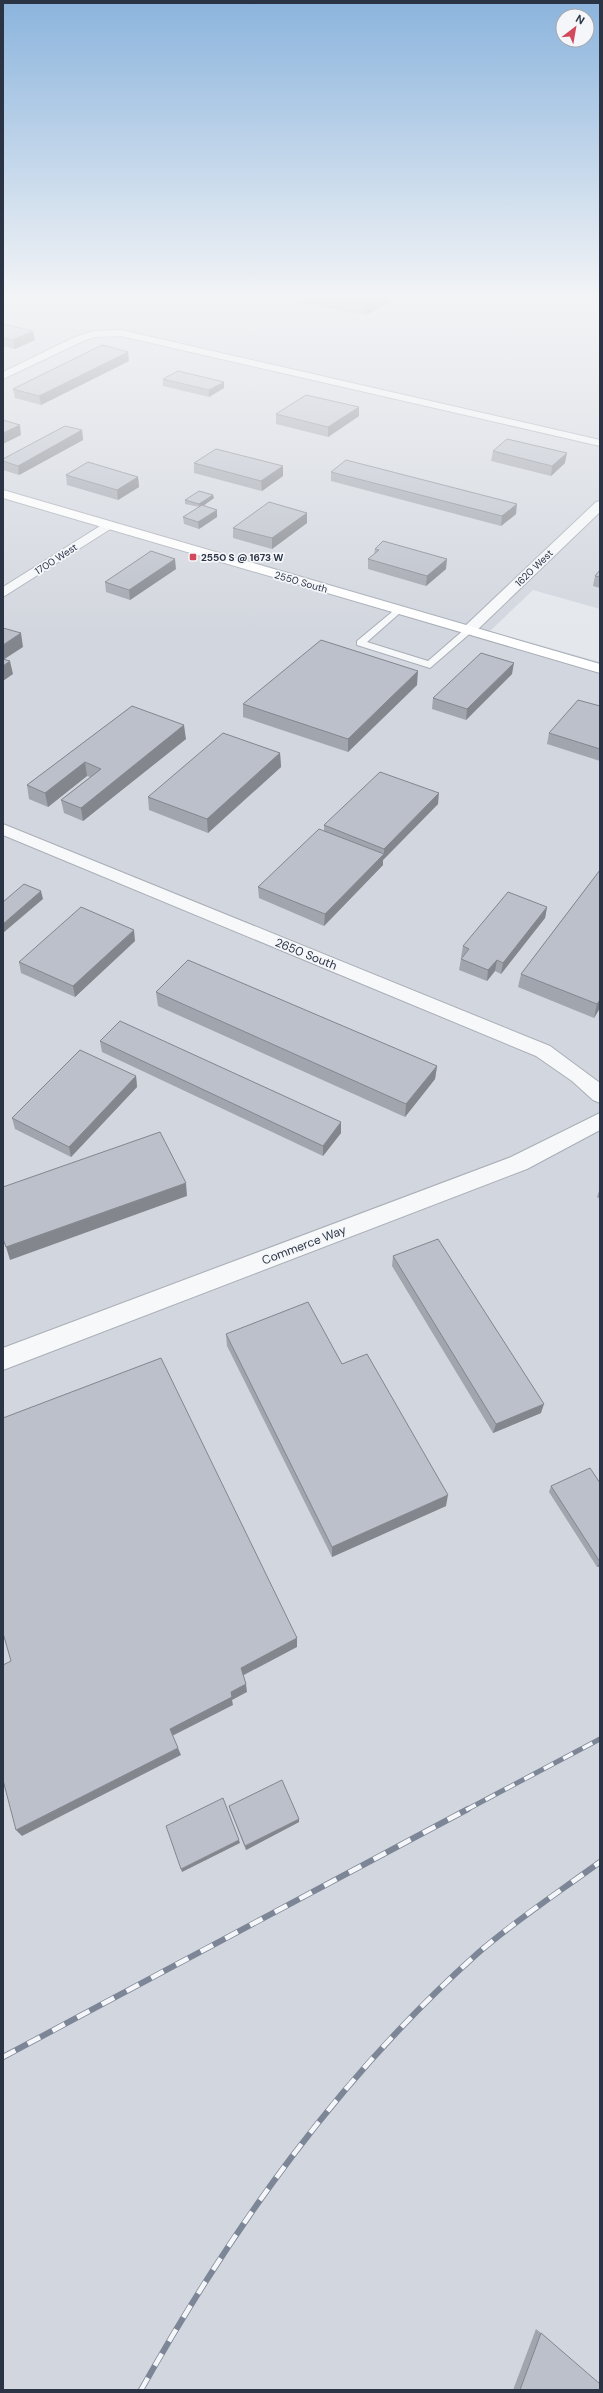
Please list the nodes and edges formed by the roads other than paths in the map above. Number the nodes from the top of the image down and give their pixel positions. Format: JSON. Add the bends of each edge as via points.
{"nodes":[{"id":1,"x":450,"y":409,"type":"edge"},
{"id":2,"x":600,"y":443,"type":"edge"},
{"id":3,"x":3,"y":494,"type":"edge"},
{"id":4,"x":600,"y":506,"type":"edge"},
{"id":5,"x":108,"y":525,"type":"junction"},
{"id":6,"x":3,"y":593,"type":"edge"},
{"id":7,"x":398,"y":610,"type":"junction"},
{"id":8,"x":469,"y":630,"type":"junction"},
{"id":9,"x":600,"y":669,"type":"edge"},
{"id":10,"x":3,"y":829,"type":"edge"},
{"id":11,"x":600,"y":1095,"type":"edge"},
{"id":12,"x":600,"y":1121,"type":"edge"},
{"id":13,"x":3,"y":1359,"type":"edge"}],
"edges":[{"from":1,"to":2,"type":"street"},
{"from":3,"to":5,"type":"main road","name":"2550 South"},
{"from":4,"to":8,"type":"street","name":"1620 West"},
{"from":5,"to":6,"type":"street","name":"1700 West"},
{"from":5,"to":7,"type":"main road","name":"2550 South"},
{"from":7,"to":8,"type":"main road","name":"2550 South"},
{"from":7,"to":8,"type":"lane","via":[[360,643],[430,665]]},
{"from":8,"to":9,"type":"main road","name":"2550 South"},
{"from":10,"to":11,"type":"street","name":"2650 South","via":[[543,1051],[579,1076]]},
{"from":12,"to":13,"type":"street","name":"Commerce Way","via":[[519,1163]]}]}
